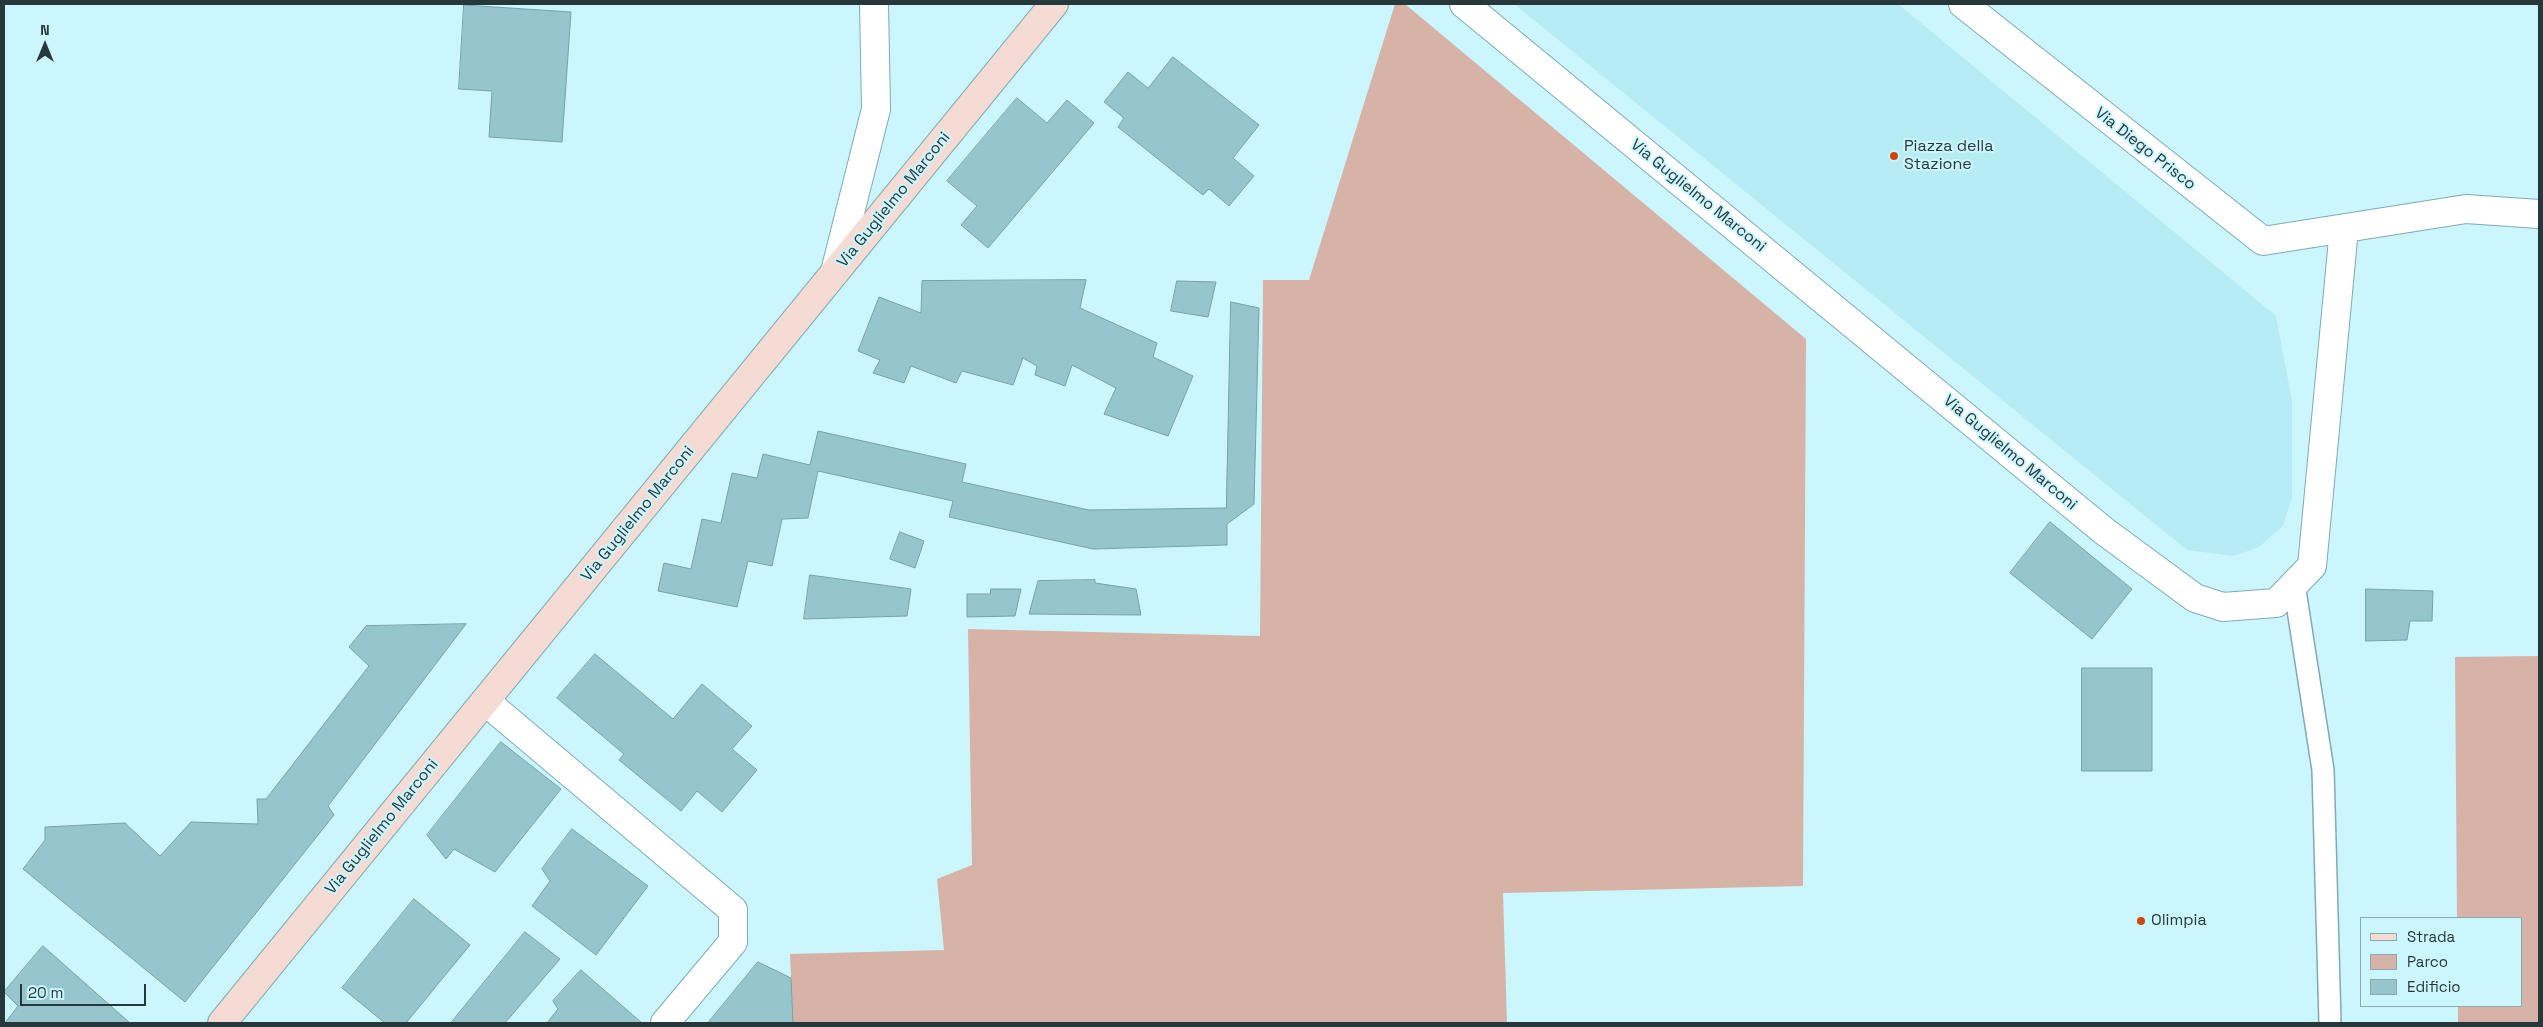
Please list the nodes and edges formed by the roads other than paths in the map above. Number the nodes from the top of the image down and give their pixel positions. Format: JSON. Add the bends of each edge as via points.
{"nodes":[{"id":1,"x":874,"y":4,"type":"edge"},
{"id":2,"x":1054,"y":4,"type":"edge"},
{"id":3,"x":1464,"y":4,"type":"edge"},
{"id":4,"x":1963,"y":4,"type":"edge"},
{"id":5,"x":2539,"y":214,"type":"edge"},
{"id":6,"x":2344,"y":229,"type":"junction"},
{"id":7,"x":835,"y":272,"type":"junction"},
{"id":8,"x":2294,"y":584,"type":"junction"},
{"id":9,"x":485,"y":701,"type":"junction"},
{"id":10,"x":222,"y":1023,"type":"edge"},
{"id":11,"x":665,"y":1023,"type":"edge"},
{"id":12,"x":2330,"y":1023,"type":"edge"}],
"edges":[{"from":1,"to":7,"type":"street","via":[[876,109]]},
{"from":2,"to":7,"type":"street","name":"Via Guglielmo Marconi"},
{"from":3,"to":8,"type":"street","name":"Via Guglielmo Marconi","via":[[2104,531],[2195,598],[2223,608],[2276,603]]},
{"from":4,"to":6,"type":"street","name":"Via Diego Prisco","via":[[2263,241]]},
{"from":5,"to":6,"type":"street","name":"Via Diego Prisco","via":[[2466,209]]},
{"from":6,"to":8,"type":"street","name":"Via Guglielmo Marconi","via":[[2312,566]]},
{"from":7,"to":9,"type":"street","name":"Via Guglielmo Marconi"},
{"from":8,"to":12,"type":"lane","via":[[2323,770]]},
{"from":9,"to":10,"type":"street","name":"Via Guglielmo Marconi"},
{"from":9,"to":11,"type":"street","via":[[733,910],[733,942]]}]}
